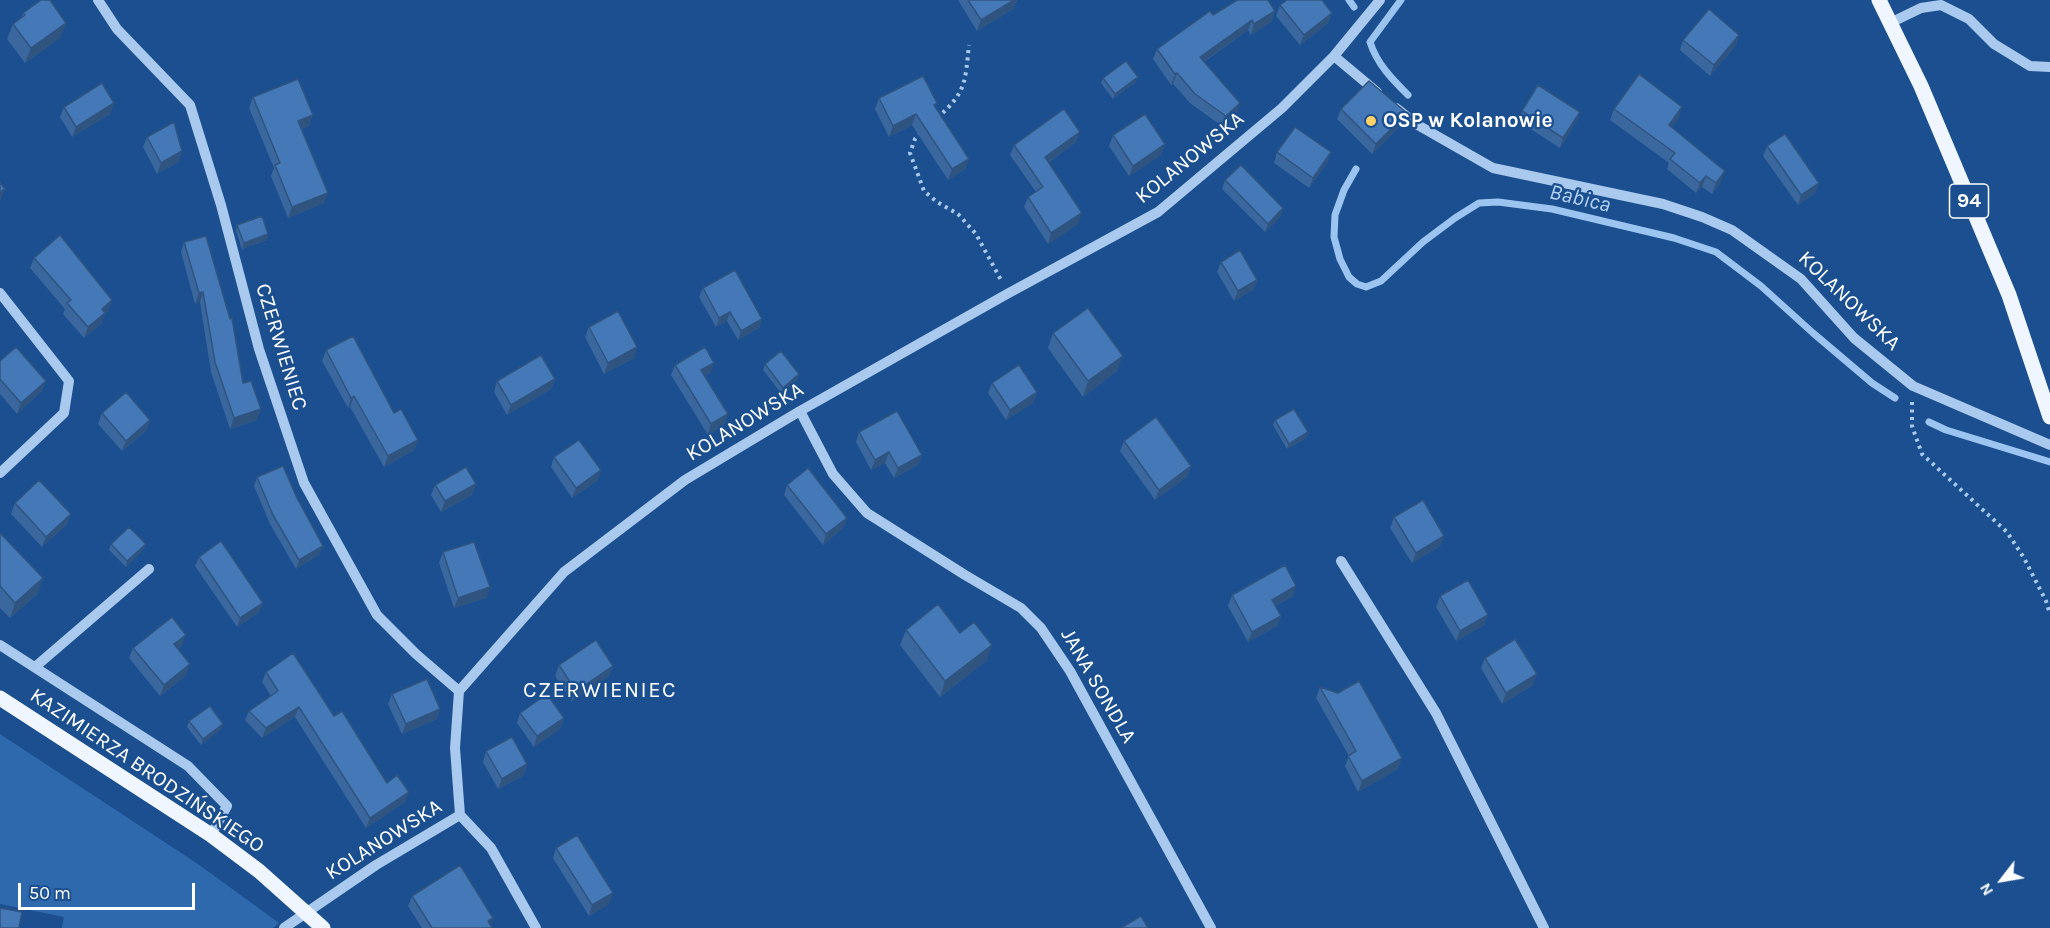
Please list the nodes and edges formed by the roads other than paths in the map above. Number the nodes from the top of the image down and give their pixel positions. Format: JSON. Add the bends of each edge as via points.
{"nodes":[{"id":1,"x":98,"y":0,"type":"edge"},
{"id":2,"x":1380,"y":0,"type":"edge"},
{"id":3,"x":1879,"y":0,"type":"edge"},
{"id":4,"x":1890,"y":23,"type":"junction"},
{"id":5,"x":1334,"y":56,"type":"junction"},
{"id":6,"x":2050,"y":67,"type":"edge"},
{"id":7,"x":0,"y":293,"type":"edge"},
{"id":8,"x":800,"y":411,"type":"junction"},
{"id":9,"x":2049,"y":412,"type":"edge"},
{"id":10,"x":2050,"y":445,"type":"edge"},
{"id":11,"x":0,"y":473,"type":"edge"},
{"id":12,"x":1341,"y":561,"type":"dead end"},
{"id":13,"x":149,"y":569,"type":"dead end"},
{"id":14,"x":0,"y":645,"type":"edge"},
{"id":15,"x":35,"y":668,"type":"junction"},
{"id":16,"x":459,"y":691,"type":"junction"},
{"id":17,"x":0,"y":698,"type":"edge"},
{"id":18,"x":460,"y":815,"type":"junction"},
{"id":19,"x":211,"y":835,"type":"junction"},
{"id":20,"x":308,"y":913,"type":"junction"},
{"id":21,"x":284,"y":928,"type":"edge"},
{"id":22,"x":323,"y":928,"type":"edge"},
{"id":23,"x":536,"y":928,"type":"edge"},
{"id":24,"x":1211,"y":928,"type":"edge"},
{"id":25,"x":1544,"y":928,"type":"edge"}],
"edges":[{"from":1,"to":16,"type":"street","name":"CZERWIENIEC","via":[[117,29],[190,105],[259,350],[304,483],[378,615]]},
{"from":2,"to":5,"type":"street","name":"KOLANOWSKA"},
{"from":3,"to":4,"type":"main road","number":"94"},
{"from":4,"to":6,"type":"street","via":[[1921,8],[1941,5],[1969,19],[1994,44],[2030,66]]},
{"from":4,"to":9,"type":"main road","number":"94","via":[[1921,86],[2009,295]]},
{"from":5,"to":8,"type":"street","name":"KOLANOWSKA","via":[[1282,108],[1158,212]]},
{"from":5,"to":10,"type":"street","name":"KOLANOWSKA","via":[[1416,124],[1493,168],[1663,204],[1732,230],[1802,279],[1854,338],[1912,386]]},
{"from":7,"to":11,"type":"street","via":[[69,381],[64,413]]},
{"from":8,"to":16,"type":"street","name":"KOLANOWSKA","via":[[685,480],[564,572]]},
{"from":8,"to":24,"type":"street","name":"JANA SONDLA","via":[[833,474],[867,513],[1021,608],[1041,628],[1070,671]]},
{"from":12,"to":25,"type":"street","via":[[1436,713]]},
{"from":13,"to":15,"type":"street"},
{"from":14,"to":15,"type":"street"},
{"from":15,"to":19,"type":"street","via":[[188,766],[227,806]]},
{"from":16,"to":18,"type":"street","name":"KOLANOWSKA","via":[[455,748]]},
{"from":17,"to":19,"type":"main road","name":"KAZIMIERZA BRODZIŃSKIEGO"},
{"from":18,"to":20,"type":"street","name":"KOLANOWSKA","via":[[376,865]]},
{"from":18,"to":23,"type":"street","via":[[491,848]]},
{"from":19,"to":20,"type":"main road","name":"KAZIMIERZA BRODZIŃSKIEGO"},
{"from":20,"to":21,"type":"street","name":"KOLANOWSKA"},
{"from":20,"to":22,"type":"main road","name":"KAZIMIERZA BRODZIŃSKIEGO"}]}
